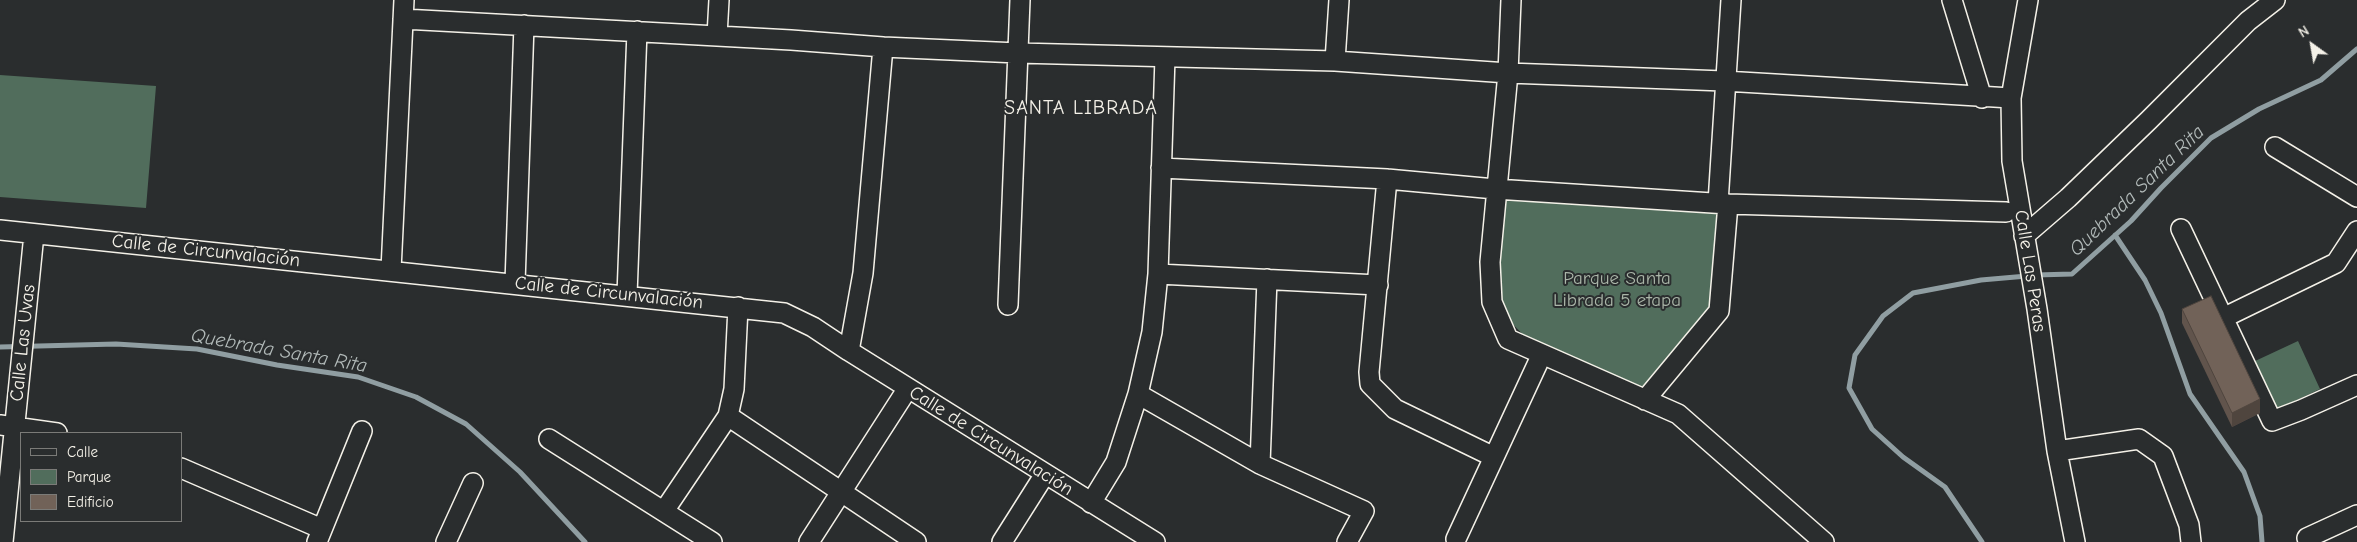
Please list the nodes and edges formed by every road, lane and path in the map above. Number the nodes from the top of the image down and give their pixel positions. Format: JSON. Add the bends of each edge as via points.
{"nodes":[{"id":1,"x":719,"y":0,"type":"edge"},
{"id":2,"x":1020,"y":0,"type":"edge"},
{"id":3,"x":1339,"y":0,"type":"edge"},
{"id":4,"x":1511,"y":0,"type":"edge"},
{"id":5,"x":1731,"y":0,"type":"edge"},
{"id":6,"x":1952,"y":0,"type":"edge"},
{"id":7,"x":2028,"y":0,"type":"edge"},
{"id":8,"x":2275,"y":0,"type":"edge"},
{"id":9,"x":404,"y":9,"type":"edge"},
{"id":10,"x":524,"y":25,"type":"junction"},
{"id":11,"x":637,"y":31,"type":"junction"},
{"id":12,"x":717,"y":36,"type":"junction"},
{"id":13,"x":883,"y":47,"type":"junction"},
{"id":14,"x":1018,"y":54,"type":"junction"},
{"id":15,"x":1165,"y":56,"type":"junction"},
{"id":16,"x":1335,"y":61,"type":"junction"},
{"id":17,"x":1508,"y":73,"type":"junction"},
{"id":18,"x":1724,"y":81,"type":"junction"},
{"id":19,"x":1982,"y":98,"type":"junction"},
{"id":20,"x":2011,"y":98,"type":"junction"},
{"id":21,"x":2275,"y":147,"type":"dead end"},
{"id":22,"x":1161,"y":168,"type":"junction"},
{"id":23,"x":1386,"y":179,"type":"junction"},
{"id":24,"x":1495,"y":189,"type":"junction"},
{"id":25,"x":2357,"y":197,"type":"edge"},
{"id":26,"x":1723,"y":203,"type":"junction"},
{"id":27,"x":2006,"y":212,"type":"dead end"},
{"id":28,"x":2180,"y":229,"type":"dead end"},
{"id":29,"x":0,"y":230,"type":"edge"},
{"id":30,"x":2357,"y":231,"type":"edge"},
{"id":31,"x":34,"y":234,"type":"junction"},
{"id":32,"x":2025,"y":241,"type":"junction"},
{"id":33,"x":391,"y":270,"type":"junction"},
{"id":34,"x":1158,"y":274,"type":"junction"},
{"id":35,"x":1267,"y":280,"type":"junction"},
{"id":36,"x":515,"y":283,"type":"junction"},
{"id":37,"x":1378,"y":285,"type":"junction"},
{"id":38,"x":627,"y":295,"type":"junction"},
{"id":39,"x":1008,"y":306,"type":"dead end"},
{"id":40,"x":738,"y":308,"type":"junction"},
{"id":41,"x":2223,"y":318,"type":"junction"},
{"id":42,"x":849,"y":352,"type":"junction"},
{"id":43,"x":1542,"y":354,"type":"junction"},
{"id":44,"x":2357,"y":385,"type":"edge"},
{"id":45,"x":908,"y":388,"type":"junction"},
{"id":46,"x":1138,"y":394,"type":"junction"},
{"id":47,"x":1645,"y":400,"type":"junction"},
{"id":48,"x":728,"y":416,"type":"junction"},
{"id":49,"x":7,"y":426,"type":"edge"},
{"id":50,"x":362,"y":431,"type":"dead end"},
{"id":51,"x":50,"y":432,"type":"edge"},
{"id":52,"x":550,"y":439,"type":"dead end"},
{"id":53,"x":2057,"y":451,"type":"junction"},
{"id":54,"x":1494,"y":457,"type":"junction"},
{"id":55,"x":1260,"y":464,"type":"junction"},
{"id":56,"x":182,"y":468,"type":"edge"},
{"id":57,"x":1045,"y":474,"type":"junction"},
{"id":58,"x":473,"y":483,"type":"dead end"},
{"id":59,"x":841,"y":491,"type":"junction"},
{"id":60,"x":1091,"y":503,"type":"junction"},
{"id":61,"x":664,"y":511,"type":"junction"},
{"id":62,"x":2357,"y":515,"type":"edge"},
{"id":63,"x":320,"y":536,"type":"edge"},
{"id":64,"x":2308,"y":538,"type":"dead end"},
{"id":65,"x":1456,"y":539,"type":"dead end"},
{"id":66,"x":3,"y":542,"type":"edge"},
{"id":67,"x":446,"y":542,"type":"edge"},
{"id":68,"x":712,"y":542,"type":"edge"},
{"id":69,"x":809,"y":542,"type":"edge"},
{"id":70,"x":916,"y":542,"type":"edge"},
{"id":71,"x":1002,"y":542,"type":"edge"},
{"id":72,"x":1155,"y":542,"type":"edge"},
{"id":73,"x":1348,"y":542,"type":"edge"},
{"id":74,"x":1824,"y":542,"type":"edge"},
{"id":75,"x":2075,"y":542,"type":"edge"},
{"id":76,"x":2191,"y":542,"type":"edge"}],
"edges":[{"from":1,"to":12,"type":"street"},
{"from":2,"to":14,"type":"street"},
{"from":3,"to":16,"type":"street"},
{"from":4,"to":17,"type":"street"},
{"from":5,"to":18,"type":"street"},
{"from":6,"to":19,"type":"street"},
{"from":7,"to":20,"type":"street","name":"Calle Las Peras"},
{"from":8,"to":32,"type":"street","via":[[2248,21]]},
{"from":9,"to":10,"type":"street"},
{"from":9,"to":33,"type":"street"},
{"from":10,"to":11,"type":"street"},
{"from":10,"to":36,"type":"street"},
{"from":11,"to":12,"type":"street"},
{"from":11,"to":38,"type":"street"},
{"from":12,"to":13,"type":"street"},
{"from":13,"to":14,"type":"street"},
{"from":13,"to":42,"type":"street","via":[[864,273]]},
{"from":14,"to":15,"type":"street"},
{"from":14,"to":39,"type":"street"},
{"from":15,"to":16,"type":"street"},
{"from":15,"to":22,"type":"street"},
{"from":16,"to":17,"type":"street"},
{"from":17,"to":18,"type":"street"},
{"from":17,"to":24,"type":"street"},
{"from":18,"to":19,"type":"street"},
{"from":18,"to":26,"type":"street"},
{"from":19,"to":20,"type":"street"},
{"from":20,"to":32,"type":"street","name":"Calle Las Peras","via":[[2012,161]]},
{"from":21,"to":25,"type":"street"},
{"from":22,"to":23,"type":"street"},
{"from":22,"to":34,"type":"street"},
{"from":23,"to":24,"type":"street"},
{"from":23,"to":37,"type":"street"},
{"from":24,"to":26,"type":"street"},
{"from":24,"to":43,"type":"street","via":[[1490,262],[1492,302],[1508,339]]},
{"from":26,"to":27,"type":"street"},
{"from":26,"to":47,"type":"street","via":[[1719,311]]},
{"from":28,"to":41,"type":"street"},
{"from":29,"to":31,"type":"street","name":"Calle de Circunvalación"},
{"from":30,"to":41,"type":"street","via":[[2336,263]]},
{"from":31,"to":33,"type":"street","name":"Calle de Circunvalación"},
{"from":31,"to":49,"type":"street","name":"Calle Las Uvas","via":[[21,364]]},
{"from":32,"to":53,"type":"street","name":"Calle Las Peras"},
{"from":33,"to":36,"type":"street","name":"Calle de Circunvalación"},
{"from":34,"to":35,"type":"street"},
{"from":34,"to":46,"type":"street","via":[[1152,332]]},
{"from":35,"to":37,"type":"street"},
{"from":35,"to":55,"type":"street"},
{"from":36,"to":38,"type":"street","name":"Calle de Circunvalación"},
{"from":37,"to":54,"type":"street","via":[[1370,384],[1396,409]]},
{"from":38,"to":40,"type":"street","name":"Calle de Circunvalación"},
{"from":40,"to":42,"type":"street","name":"Calle de Circunvalación","via":[[784,313],[813,327]]},
{"from":40,"to":48,"type":"street","via":[[734,389]]},
{"from":41,"to":44,"type":"street","via":[[2272,420]]},
{"from":42,"to":45,"type":"street","name":"Calle de Circunvalación"},
{"from":43,"to":47,"type":"street"},
{"from":43,"to":54,"type":"street"},
{"from":45,"to":57,"type":"street","name":"Calle de Circunvalación"},
{"from":45,"to":59,"type":"street"},
{"from":46,"to":55,"type":"street"},
{"from":46,"to":60,"type":"street","via":[[1116,462]]},
{"from":47,"to":74,"type":"street","via":[[1678,414],[1696,428]]},
{"from":48,"to":59,"type":"street"},
{"from":48,"to":61,"type":"street"},
{"from":49,"to":51,"type":"street"},
{"from":49,"to":66,"type":"street","name":"Calle Las Uvas"},
{"from":50,"to":63,"type":"street"},
{"from":52,"to":61,"type":"street"},
{"from":53,"to":75,"type":"street","name":"Calle Las Peras"},
{"from":53,"to":76,"type":"street","via":[[2140,439],[2163,456],[2189,524]]},
{"from":54,"to":65,"type":"street"},
{"from":55,"to":73,"type":"street","via":[[1364,511]]},
{"from":56,"to":63,"type":"street"},
{"from":57,"to":60,"type":"street","name":"Calle de Circunvalación"},
{"from":57,"to":71,"type":"street"},
{"from":58,"to":67,"type":"street"},
{"from":59,"to":69,"type":"street"},
{"from":59,"to":70,"type":"street"},
{"from":60,"to":72,"type":"street","name":"Calle de Circunvalación"},
{"from":61,"to":68,"type":"street"},
{"from":62,"to":64,"type":"street"}]}
